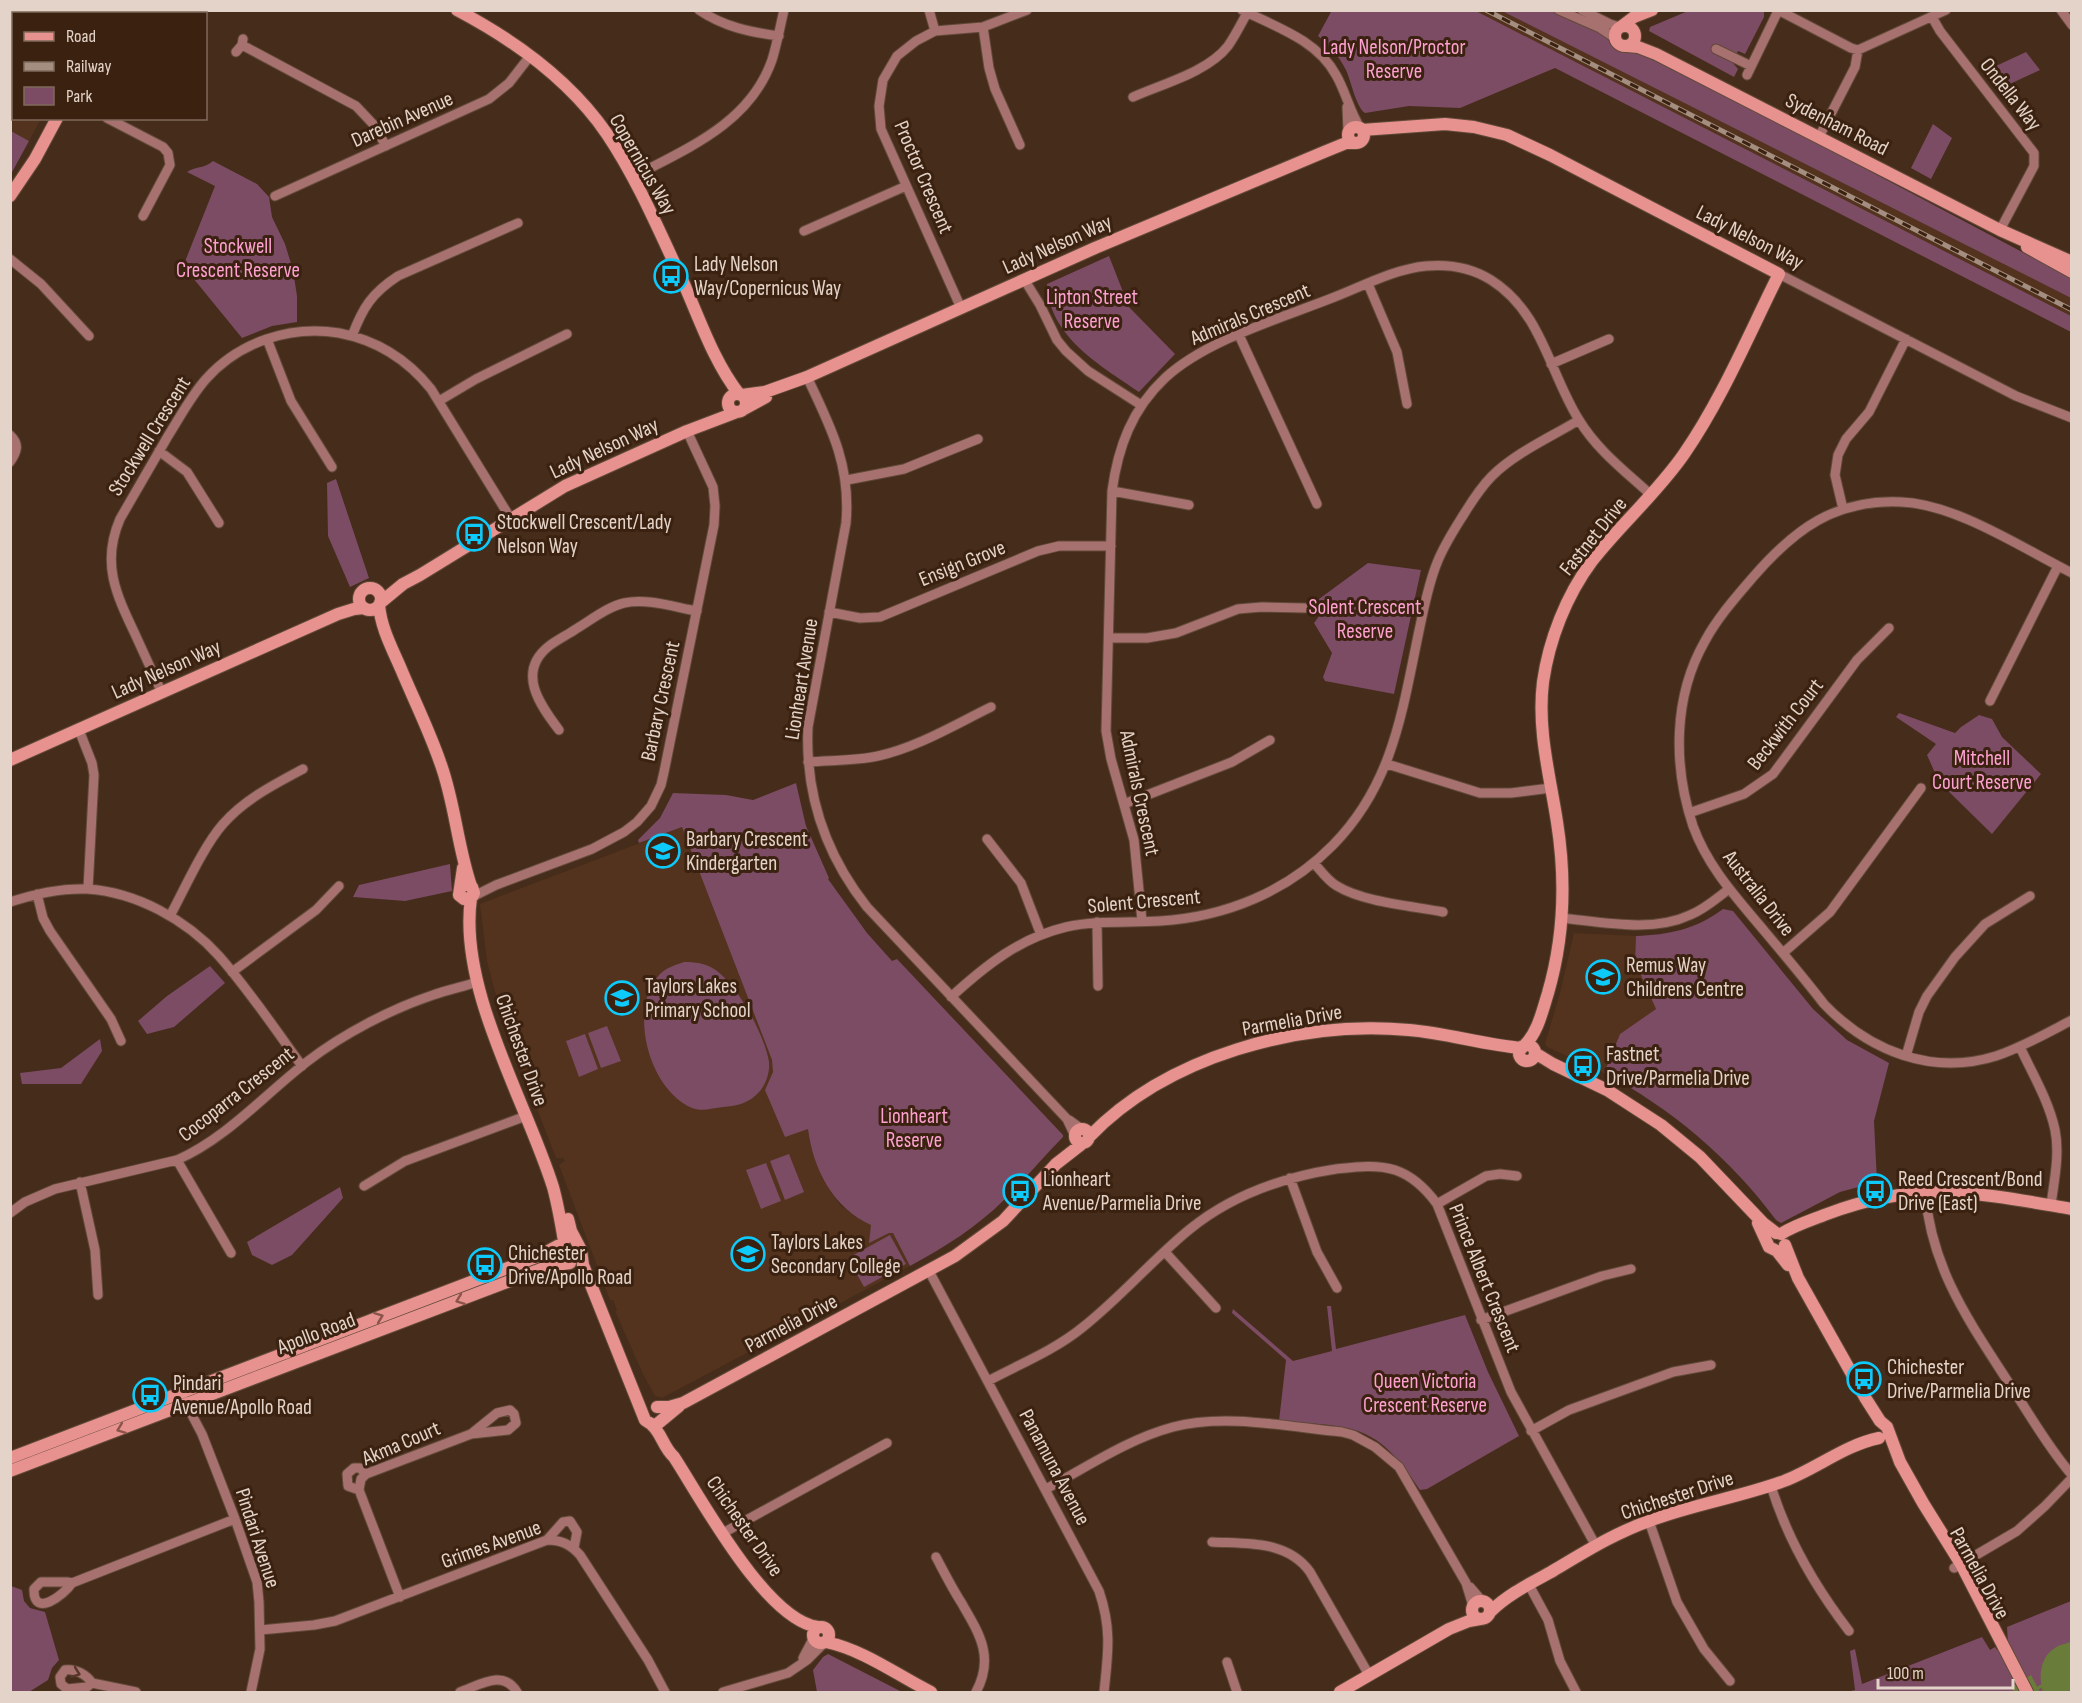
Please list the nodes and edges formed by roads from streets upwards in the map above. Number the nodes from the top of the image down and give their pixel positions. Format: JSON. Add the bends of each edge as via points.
{"nodes":[{"id":1,"x":457,"y":10,"type":"edge"},
{"id":2,"x":699,"y":10,"type":"edge"},
{"id":3,"x":784,"y":10,"type":"edge"},
{"id":4,"x":929,"y":10,"type":"edge"},
{"id":5,"x":1028,"y":10,"type":"edge"},
{"id":6,"x":1558,"y":10,"type":"edge"},
{"id":7,"x":1582,"y":10,"type":"edge"},
{"id":8,"x":1946,"y":10,"type":"edge"},
{"id":9,"x":2061,"y":10,"type":"edge"},
{"id":10,"x":1650,"y":11,"type":"edge"},
{"id":11,"x":1778,"y":11,"type":"edge"},
{"id":12,"x":1245,"y":12,"type":"edge"},
{"id":13,"x":1932,"y":17,"type":"junction"},
{"id":14,"x":2072,"y":25,"type":"edge"},
{"id":15,"x":983,"y":27,"type":"junction"},
{"id":16,"x":1619,"y":30,"type":"junction"},
{"id":17,"x":935,"y":32,"type":"junction"},
{"id":18,"x":1635,"y":32,"type":"junction"},
{"id":19,"x":779,"y":36,"type":"junction"},
{"id":20,"x":240,"y":45,"type":"dead end"},
{"id":21,"x":1627,"y":46,"type":"junction"},
{"id":22,"x":1716,"y":49,"type":"dead end"},
{"id":23,"x":1858,"y":50,"type":"junction"},
{"id":24,"x":1656,"y":54,"type":"junction"},
{"id":25,"x":530,"y":56,"type":"junction"},
{"id":26,"x":1133,"y":97,"type":"dead end"},
{"id":27,"x":56,"y":120,"type":"edge"},
{"id":28,"x":111,"y":120,"type":"edge"},
{"id":29,"x":1356,"y":134,"type":"junction"},
{"id":30,"x":1819,"y":137,"type":"junction"},
{"id":31,"x":1020,"y":145,"type":"dead end"},
{"id":32,"x":386,"y":146,"type":"junction"},
{"id":33,"x":633,"y":177,"type":"junction"},
{"id":34,"x":906,"y":186,"type":"junction"},
{"id":35,"x":10,"y":196,"type":"edge"},
{"id":36,"x":275,"y":196,"type":"dead end"},
{"id":37,"x":143,"y":216,"type":"dead end"},
{"id":38,"x":518,"y":223,"type":"dead end"},
{"id":39,"x":2000,"y":230,"type":"junction"},
{"id":40,"x":804,"y":231,"type":"dead end"},
{"id":41,"x":10,"y":258,"type":"edge"},
{"id":42,"x":2072,"y":262,"type":"edge"},
{"id":43,"x":2072,"y":272,"type":"edge"},
{"id":44,"x":1779,"y":274,"type":"junction"},
{"id":45,"x":1028,"y":278,"type":"junction"},
{"id":46,"x":1368,"y":284,"type":"junction"},
{"id":47,"x":961,"y":308,"type":"junction"},
{"id":48,"x":567,"y":334,"type":"dead end"},
{"id":49,"x":1239,"y":335,"type":"junction"},
{"id":50,"x":88,"y":336,"type":"dead end"},
{"id":51,"x":352,"y":336,"type":"junction"},
{"id":52,"x":267,"y":339,"type":"junction"},
{"id":53,"x":1609,"y":339,"type":"dead end"},
{"id":54,"x":1906,"y":339,"type":"junction"},
{"id":55,"x":716,"y":356,"type":"junction"},
{"id":56,"x":1551,"y":364,"type":"junction"},
{"id":57,"x":807,"y":377,"type":"junction"},
{"id":58,"x":740,"y":394,"type":"junction"},
{"id":59,"x":439,"y":400,"type":"junction"},
{"id":60,"x":727,"y":401,"type":"junction"},
{"id":61,"x":1407,"y":404,"type":"dead end"},
{"id":62,"x":1141,"y":405,"type":"junction"},
{"id":63,"x":741,"y":410,"type":"junction"},
{"id":64,"x":2072,"y":418,"type":"edge"},
{"id":65,"x":1579,"y":420,"type":"junction"},
{"id":66,"x":700,"y":426,"type":"junction"},
{"id":67,"x":687,"y":431,"type":"junction"},
{"id":68,"x":10,"y":435,"type":"edge"},
{"id":69,"x":978,"y":439,"type":"dead end"},
{"id":70,"x":159,"y":451,"type":"junction"},
{"id":71,"x":10,"y":462,"type":"edge"},
{"id":72,"x":332,"y":467,"type":"dead end"},
{"id":73,"x":847,"y":480,"type":"junction"},
{"id":74,"x":1112,"y":491,"type":"junction"},
{"id":75,"x":1652,"y":495,"type":"junction"},
{"id":76,"x":1317,"y":504,"type":"dead end"},
{"id":77,"x":1189,"y":505,"type":"dead end"},
{"id":78,"x":1843,"y":509,"type":"junction"},
{"id":79,"x":511,"y":519,"type":"junction"},
{"id":80,"x":219,"y":523,"type":"dead end"},
{"id":81,"x":1111,"y":546,"type":"junction"},
{"id":82,"x":2058,"y":566,"type":"junction"},
{"id":83,"x":2072,"y":573,"type":"edge"},
{"id":84,"x":403,"y":584,"type":"junction"},
{"id":85,"x":371,"y":588,"type":"junction"},
{"id":86,"x":360,"y":595,"type":"junction"},
{"id":87,"x":372,"y":607,"type":"junction"},
{"id":88,"x":1305,"y":608,"type":"dead end"},
{"id":89,"x":697,"y":611,"type":"junction"},
{"id":90,"x":829,"y":612,"type":"junction"},
{"id":91,"x":338,"y":614,"type":"junction"},
{"id":92,"x":1889,"y":628,"type":"dead end"},
{"id":93,"x":1109,"y":638,"type":"junction"},
{"id":94,"x":162,"y":693,"type":"junction"},
{"id":95,"x":1990,"y":700,"type":"dead end"},
{"id":96,"x":991,"y":707,"type":"dead end"},
{"id":97,"x":79,"y":730,"type":"junction"},
{"id":98,"x":559,"y":730,"type":"dead end"},
{"id":99,"x":1270,"y":740,"type":"dead end"},
{"id":100,"x":10,"y":760,"type":"edge"},
{"id":101,"x":808,"y":762,"type":"junction"},
{"id":102,"x":1387,"y":764,"type":"junction"},
{"id":103,"x":303,"y":769,"type":"dead end"},
{"id":104,"x":1551,"y":788,"type":"junction"},
{"id":105,"x":1921,"y":788,"type":"dead end"},
{"id":106,"x":1124,"y":804,"type":"junction"},
{"id":107,"x":1689,"y":813,"type":"junction"},
{"id":108,"x":987,"y":839,"type":"dead end"},
{"id":109,"x":1314,"y":863,"type":"junction"},
{"id":110,"x":339,"y":886,"type":"dead end"},
{"id":111,"x":88,"y":889,"type":"junction"},
{"id":112,"x":1729,"y":889,"type":"junction"},
{"id":113,"x":468,"y":892,"type":"junction"},
{"id":114,"x":37,"y":894,"type":"junction"},
{"id":115,"x":2030,"y":896,"type":"dead end"},
{"id":116,"x":10,"y":902,"type":"edge"},
{"id":117,"x":1443,"y":912,"type":"dead end"},
{"id":118,"x":170,"y":916,"type":"junction"},
{"id":119,"x":1561,"y":918,"type":"junction"},
{"id":120,"x":1142,"y":921,"type":"junction"},
{"id":121,"x":1096,"y":922,"type":"junction"},
{"id":122,"x":1041,"y":935,"type":"junction"},
{"id":123,"x":1783,"y":953,"type":"junction"},
{"id":124,"x":232,"y":972,"type":"junction"},
{"id":125,"x":477,"y":982,"type":"junction"},
{"id":126,"x":1098,"y":986,"type":"dead end"},
{"id":127,"x":951,"y":997,"type":"junction"},
{"id":128,"x":2072,"y":1020,"type":"edge"},
{"id":129,"x":121,"y":1041,"type":"dead end"},
{"id":130,"x":2020,"y":1047,"type":"junction"},
{"id":131,"x":1528,"y":1053,"type":"junction"},
{"id":132,"x":1906,"y":1056,"type":"junction"},
{"id":133,"x":302,"y":1066,"type":"junction"},
{"id":134,"x":526,"y":1116,"type":"junction"},
{"id":135,"x":1082,"y":1135,"type":"junction"},
{"id":136,"x":177,"y":1160,"type":"junction"},
{"id":137,"x":1517,"y":1176,"type":"dead end"},
{"id":138,"x":1290,"y":1178,"type":"junction"},
{"id":139,"x":80,"y":1182,"type":"junction"},
{"id":140,"x":364,"y":1185,"type":"dead end"},
{"id":141,"x":1925,"y":1192,"type":"junction"},
{"id":142,"x":1437,"y":1204,"type":"junction"},
{"id":143,"x":2051,"y":1205,"type":"junction"},
{"id":144,"x":2072,"y":1209,"type":"edge"},
{"id":145,"x":10,"y":1213,"type":"edge"},
{"id":146,"x":1779,"y":1241,"type":"junction"},
{"id":147,"x":568,"y":1242,"type":"junction"},
{"id":148,"x":1165,"y":1252,"type":"junction"},
{"id":149,"x":231,"y":1253,"type":"dead end"},
{"id":150,"x":574,"y":1261,"type":"junction"},
{"id":151,"x":1631,"y":1269,"type":"dead end"},
{"id":152,"x":929,"y":1271,"type":"junction"},
{"id":153,"x":1337,"y":1288,"type":"dead end"},
{"id":154,"x":98,"y":1294,"type":"dead end"},
{"id":155,"x":1216,"y":1308,"type":"dead end"},
{"id":156,"x":1481,"y":1320,"type":"junction"},
{"id":157,"x":1711,"y":1365,"type":"dead end"},
{"id":158,"x":629,"y":1377,"type":"junction"},
{"id":159,"x":988,"y":1381,"type":"junction"},
{"id":160,"x":188,"y":1397,"type":"junction"},
{"id":161,"x":682,"y":1403,"type":"junction"},
{"id":162,"x":656,"y":1407,"type":"junction"},
{"id":163,"x":656,"y":1420,"type":"junction"},
{"id":164,"x":1531,"y":1431,"type":"junction"},
{"id":165,"x":1880,"y":1431,"type":"junction"},
{"id":166,"x":471,"y":1434,"type":"dead end"},
{"id":167,"x":887,"y":1443,"type":"dead end"},
{"id":168,"x":10,"y":1458,"type":"edge"},
{"id":169,"x":10,"y":1471,"type":"edge"},
{"id":170,"x":366,"y":1474,"type":"junction"},
{"id":171,"x":2072,"y":1477,"type":"edge"},
{"id":172,"x":1771,"y":1485,"type":"junction"},
{"id":173,"x":1046,"y":1489,"type":"junction"},
{"id":174,"x":359,"y":1490,"type":"junction"},
{"id":175,"x":236,"y":1519,"type":"junction"},
{"id":176,"x":1649,"y":1521,"type":"junction"},
{"id":177,"x":723,"y":1533,"type":"junction"},
{"id":178,"x":547,"y":1540,"type":"junction"},
{"id":179,"x":1212,"y":1542,"type":"dead end"},
{"id":180,"x":1596,"y":1546,"type":"junction"},
{"id":181,"x":574,"y":1548,"type":"junction"},
{"id":182,"x":936,"y":1557,"type":"dead end"},
{"id":183,"x":1958,"y":1566,"type":"junction"},
{"id":184,"x":72,"y":1583,"type":"dead end"},
{"id":185,"x":1529,"y":1585,"type":"junction"},
{"id":186,"x":400,"y":1597,"type":"junction"},
{"id":187,"x":1480,"y":1608,"type":"junction"},
{"id":188,"x":260,"y":1627,"type":"junction"},
{"id":189,"x":1849,"y":1631,"type":"dead end"},
{"id":190,"x":820,"y":1637,"type":"junction"},
{"id":191,"x":1227,"y":1662,"type":"dead end"},
{"id":192,"x":1369,"y":1676,"type":"junction"},
{"id":193,"x":1730,"y":1681,"type":"dead end"},
{"id":194,"x":92,"y":1683,"type":"dead end"},
{"id":195,"x":663,"y":1691,"type":"edge"},
{"id":196,"x":136,"y":1692,"type":"edge"},
{"id":197,"x":251,"y":1692,"type":"edge"},
{"id":198,"x":460,"y":1692,"type":"edge"},
{"id":199,"x":517,"y":1692,"type":"edge"},
{"id":200,"x":723,"y":1692,"type":"edge"},
{"id":201,"x":931,"y":1692,"type":"edge"},
{"id":202,"x":976,"y":1692,"type":"edge"},
{"id":203,"x":1104,"y":1692,"type":"edge"},
{"id":204,"x":1237,"y":1692,"type":"edge"},
{"id":205,"x":1340,"y":1692,"type":"edge"},
{"id":206,"x":1576,"y":1692,"type":"edge"},
{"id":207,"x":2027,"y":1692,"type":"edge"}],
"edges":[{"from":1,"to":25,"type":"street","name":"Copernicus Way"},
{"from":2,"to":19,"type":"street","via":[[742,30]]},
{"from":3,"to":19,"type":"street"},
{"from":4,"to":17,"type":"street"},
{"from":5,"to":15,"type":"street","name":"Proctor Crescent"},
{"from":6,"to":16,"type":"street","via":[[1600,28]]},
{"from":7,"to":16,"type":"street"},
{"from":8,"to":13,"type":"street"},
{"from":9,"to":14,"type":"street"},
{"from":10,"to":16,"type":"street","via":[[1634,17]]},
{"from":10,"to":18,"type":"street","via":[[1637,21]]},
{"from":11,"to":22,"type":"street","via":[[1749,71]]},
{"from":11,"to":23,"type":"street"},
{"from":12,"to":26,"type":"street","via":[[1228,46],[1217,58]]},
{"from":12,"to":29,"type":"street","via":[[1314,48],[1332,68]]},
{"from":13,"to":23,"type":"street"},
{"from":13,"to":39,"type":"street","name":"Ondella Way","via":[[2034,153],[2034,166]]},
{"from":15,"to":17,"type":"street","name":"Proctor Crescent"},
{"from":15,"to":31,"type":"street","via":[[994,89]]},
{"from":16,"to":18,"type":"street","via":[[1629,26]]},
{"from":16,"to":21,"type":"street","via":[[1618,44]]},
{"from":17,"to":34,"type":"street","name":"Proctor Crescent","via":[[897,56],[883,80],[881,129]]},
{"from":18,"to":21,"type":"street","via":[[1635,39]]},
{"from":18,"to":24,"type":"street","name":"Sydenham Road"},
{"from":19,"to":33,"type":"street","via":[[761,83],[734,118],[706,138]]},
{"from":20,"to":32,"type":"street","via":[[356,106],[374,124]]},
{"from":21,"to":24,"type":"street","name":"Sydenham Road"},
{"from":23,"to":30,"type":"street","via":[[1855,67]]},
{"from":24,"to":30,"type":"street","name":"Sydenham Road"},
{"from":25,"to":32,"type":"street","name":"Darebin Avenue","via":[[508,84],[489,99]]},
{"from":25,"to":33,"type":"street","name":"Copernicus Way","via":[[584,105]]},
{"from":27,"to":35,"type":"street"},
{"from":28,"to":37,"type":"street","via":[[168,153],[170,165]]},
{"from":29,"to":44,"type":"street","name":"Lady Nelson Way","via":[[1401,127],[1459,125],[1507,135]]},
{"from":29,"to":45,"type":"street","name":"Lady Nelson Way","via":[[1324,152]]},
{"from":30,"to":39,"type":"street","name":"Sydenham Road"},
{"from":32,"to":36,"type":"street","name":"Darebin Avenue"},
{"from":33,"to":55,"type":"street","name":"Copernicus Way"},
{"from":34,"to":40,"type":"street"},
{"from":34,"to":47,"type":"street","name":"Proctor Crescent"},
{"from":38,"to":51,"type":"street","via":[[398,276],[361,311]]},
{"from":39,"to":42,"type":"street","name":"Sydenham Road"},
{"from":39,"to":43,"type":"street","name":"Sydenham Road"},
{"from":41,"to":50,"type":"street"},
{"from":44,"to":54,"type":"street","name":"Lady Nelson Way"},
{"from":44,"to":75,"type":"street","name":"Fastnet Drive","via":[[1698,431]]},
{"from":45,"to":47,"type":"street","name":"Lady Nelson Way"},
{"from":45,"to":62,"type":"street","via":[[1057,340],[1076,361]]},
{"from":46,"to":49,"type":"street","name":"Admirals Crescent"},
{"from":46,"to":56,"type":"street","name":"Admirals Crescent","via":[[1427,266],[1451,266],[1484,276],[1519,303]]},
{"from":46,"to":61,"type":"street","via":[[1397,352]]},
{"from":47,"to":57,"type":"street","name":"Lady Nelson Way"},
{"from":48,"to":59,"type":"street"},
{"from":49,"to":62,"type":"street","name":"Admirals Crescent","via":[[1189,359]]},
{"from":49,"to":76,"type":"street"},
{"from":51,"to":52,"type":"street","name":"Stockwell Crescent","via":[[301,332]]},
{"from":51,"to":59,"type":"street","name":"Stockwell Crescent","via":[[401,359]]},
{"from":52,"to":70,"type":"street","name":"Stockwell Crescent","via":[[248,346],[205,380]]},
{"from":52,"to":72,"type":"street","via":[[286,393]]},
{"from":53,"to":56,"type":"street"},
{"from":54,"to":64,"type":"street","name":"Lady Nelson Way","via":[[2016,396]]},
{"from":54,"to":78,"type":"street","via":[[1869,412],[1838,454],[1835,475]]},
{"from":55,"to":58,"type":"street","name":"Copernicus Way"},
{"from":55,"to":60,"type":"street","name":"Copernicus Way"},
{"from":56,"to":65,"type":"street","name":"Admirals Crescent"},
{"from":57,"to":58,"type":"street","name":"Lady Nelson Way","via":[[765,392]]},
{"from":57,"to":63,"type":"street","name":"Lady Nelson Way"},
{"from":57,"to":73,"type":"street","name":"Lionheart Avenue","via":[[841,454]]},
{"from":58,"to":60,"type":"street","via":[[733,394]]},
{"from":58,"to":63,"type":"street","via":[[746,401]]},
{"from":59,"to":79,"type":"street","name":"Stockwell Crescent"},
{"from":60,"to":63,"type":"street","via":[[729,409]]},
{"from":60,"to":66,"type":"street","name":"Lady Nelson Way"},
{"from":62,"to":74,"type":"street","name":"Admirals Crescent","via":[[1122,444]]},
{"from":63,"to":66,"type":"street","name":"Lady Nelson Way"},
{"from":65,"to":75,"type":"street","name":"Admirals Crescent","via":[[1603,451]]},
{"from":65,"to":102,"type":"street","name":"Solent Crescent","via":[[1492,476],[1445,545],[1428,591],[1405,705]]},
{"from":66,"to":67,"type":"street","name":"Lady Nelson Way"},
{"from":67,"to":79,"type":"street","name":"Lady Nelson Way","via":[[573,482]]},
{"from":67,"to":89,"type":"street","name":"Barbary Crescent","via":[[713,487],[715,506]]},
{"from":68,"to":71,"type":"street","via":[[17,447]]},
{"from":69,"to":73,"type":"street","via":[[903,469]]},
{"from":70,"to":80,"type":"street","via":[[187,472]]},
{"from":70,"to":94,"type":"street","name":"Stockwell Crescent","via":[[120,519],[112,542],[111,566],[120,601]]},
{"from":73,"to":90,"type":"street","name":"Lionheart Avenue","via":[[846,523]]},
{"from":74,"to":77,"type":"street"},
{"from":74,"to":81,"type":"street","name":"Admirals Crescent"},
{"from":75,"to":104,"type":"street","name":"Fastnet Drive","via":[[1592,561],[1574,588],[1557,627],[1545,668],[1542,698],[1543,740]]},
{"from":78,"to":82,"type":"street","name":"Australia Drive","via":[[1892,502],[1938,508]]},
{"from":78,"to":107,"type":"street","name":"Australia Drive","via":[[1809,524],[1780,547],[1730,604],[1701,648],[1687,687],[1679,733],[1680,771]]},
{"from":79,"to":84,"type":"street","name":"Lady Nelson Way"},
{"from":81,"to":90,"type":"street","name":"Ensign Grove","via":[[1059,546],[1038,551],[880,616],[860,618]]},
{"from":81,"to":93,"type":"street","name":"Admirals Crescent"},
{"from":82,"to":83,"type":"street","name":"Australia Drive"},
{"from":82,"to":95,"type":"street"},
{"from":84,"to":85,"type":"street","name":"Lady Nelson Way"},
{"from":84,"to":87,"type":"street","name":"Lady Nelson Way"},
{"from":85,"to":86,"type":"street","name":"Lady Nelson Way"},
{"from":85,"to":87,"type":"street","via":[[379,594]]},
{"from":86,"to":87,"type":"street","via":[[359,601]]},
{"from":86,"to":91,"type":"street","name":"Lady Nelson Way"},
{"from":87,"to":91,"type":"street","name":"Lady Nelson Way"},
{"from":87,"to":113,"type":"street","name":"Chichester Drive","via":[[442,767]]},
{"from":88,"to":93,"type":"street","via":[[1249,607],[1169,635]]},
{"from":89,"to":98,"type":"street","via":[[624,603],[549,646],[539,657],[532,677],[539,700]]},
{"from":89,"to":113,"type":"street","name":"Barbary Crescent","via":[[664,772],[649,809],[609,841]]},
{"from":90,"to":101,"type":"street","name":"Lionheart Avenue","via":[[810,713]]},
{"from":91,"to":94,"type":"street","name":"Lady Nelson Way"},
{"from":92,"to":107,"type":"street","name":"Beckwith Court","via":[[1857,660],[1773,774],[1744,794]]},
{"from":93,"to":106,"type":"street","name":"Admirals Crescent","via":[[1106,731]]},
{"from":94,"to":97,"type":"street","name":"Lady Nelson Way"},
{"from":96,"to":101,"type":"street","via":[[891,753]]},
{"from":97,"to":100,"type":"street","name":"Lady Nelson Way"},
{"from":97,"to":111,"type":"street","via":[[94,775]]},
{"from":99,"to":106,"type":"street","via":[[1232,762]]},
{"from":101,"to":127,"type":"street","name":"Lionheart Avenue","via":[[822,829],[848,880],[867,907]]},
{"from":102,"to":104,"type":"street","via":[[1480,793]]},
{"from":102,"to":109,"type":"street","name":"Solent Crescent","via":[[1350,825]]},
{"from":103,"to":118,"type":"street","via":[[260,793],[224,823]]},
{"from":104,"to":119,"type":"street","name":"Fastnet Drive","via":[[1560,853]]},
{"from":105,"to":123,"type":"street","via":[[1830,912]]},
{"from":106,"to":120,"type":"street","name":"Admirals Crescent","via":[[1134,840]]},
{"from":107,"to":112,"type":"street","name":"Australia Drive","via":[[1706,854]]},
{"from":108,"to":122,"type":"street","via":[[1020,883]]},
{"from":109,"to":117,"type":"street","via":[[1335,885],[1348,892]]},
{"from":109,"to":120,"type":"street","name":"Solent Crescent","via":[[1280,886],[1242,904],[1200,916]]},
{"from":110,"to":124,"type":"street","via":[[316,910]]},
{"from":111,"to":114,"type":"street"},
{"from":111,"to":118,"type":"street","via":[[123,896]]},
{"from":112,"to":119,"type":"street","via":[[1689,916],[1660,923]]},
{"from":112,"to":123,"type":"street","name":"Australia Drive"},
{"from":113,"to":125,"type":"street","name":"Chichester Drive"},
{"from":114,"to":116,"type":"street"},
{"from":114,"to":129,"type":"street","via":[[50,931],[111,1019]]},
{"from":115,"to":132,"type":"street","via":[[1985,924],[1955,957],[1919,1012]]},
{"from":118,"to":124,"type":"street","via":[[198,935]]},
{"from":119,"to":131,"type":"street","name":"Fastnet Drive","via":[[1554,969]]},
{"from":120,"to":121,"type":"street","name":"Solent Crescent"},
{"from":121,"to":122,"type":"street","name":"Solent Crescent"},
{"from":121,"to":126,"type":"street"},
{"from":122,"to":127,"type":"street","name":"Solent Crescent","via":[[1004,953]]},
{"from":123,"to":132,"type":"street","name":"Australia Drive","via":[[1847,1026],[1880,1047]]},
{"from":124,"to":133,"type":"street"},
{"from":125,"to":133,"type":"street","name":"Cocoparra Crescent","via":[[393,1011]]},
{"from":125,"to":134,"type":"street","name":"Chichester Drive"},
{"from":127,"to":135,"type":"street","name":"Lionheart Avenue"},
{"from":128,"to":130,"type":"street","name":"Australia Drive"},
{"from":130,"to":132,"type":"street","name":"Australia Drive","via":[[1972,1061],[1936,1062]]},
{"from":130,"to":143,"type":"street","via":[[2055,1131]]},
{"from":131,"to":135,"type":"street","name":"Parmelia Drive","via":[[1436,1032],[1344,1029],[1297,1035],[1201,1064],[1152,1088]]},
{"from":131,"to":146,"type":"street","name":"Parmelia Drive","via":[[1607,1090],[1661,1125],[1700,1157]]},
{"from":133,"to":136,"type":"street","name":"Cocoparra Crescent","via":[[211,1142]]},
{"from":134,"to":140,"type":"street","via":[[405,1161]]},
{"from":134,"to":147,"type":"street","name":"Chichester Drive"},
{"from":135,"to":152,"type":"street","name":"Parmelia Drive","via":[[1003,1221]]},
{"from":136,"to":139,"type":"street","name":"Cocoparra Crescent"},
{"from":136,"to":149,"type":"street"},
{"from":137,"to":142,"type":"street","via":[[1486,1176]]},
{"from":138,"to":142,"type":"street","name":"Prince Albert Crescent","via":[[1346,1168],[1384,1167],[1415,1180]]},
{"from":138,"to":148,"type":"street","name":"Prince Albert Crescent","via":[[1217,1211],[1189,1229]]},
{"from":138,"to":153,"type":"street","via":[[1317,1252]]},
{"from":139,"to":145,"type":"street","name":"Cocoparra Crescent","via":[[36,1197]]},
{"from":139,"to":154,"type":"street","via":[[95,1250]]},
{"from":141,"to":143,"type":"street","via":[[1979,1193]]},
{"from":141,"to":146,"type":"street","via":[[1862,1202],[1820,1217]]},
{"from":141,"to":171,"type":"street","via":[[1933,1243],[1951,1288]]},
{"from":142,"to":156,"type":"street","name":"Prince Albert Crescent"},
{"from":143,"to":144,"type":"street"},
{"from":146,"to":165,"type":"street","name":"Parmelia Drive"},
{"from":147,"to":150,"type":"street","via":[[564,1254]]},
{"from":147,"to":150,"type":"street","via":[[581,1250]]},
{"from":160,"to":147,"type":"street","name":"Apollo Road","one_way":true},
{"from":148,"to":155,"type":"street"},
{"from":148,"to":159,"type":"street","name":"Prince Albert Crescent","via":[[1084,1327]]},
{"from":150,"to":158,"type":"street","name":"Chichester Drive","via":[[591,1285]]},
{"from":150,"to":160,"type":"street","name":"Apollo Road","one_way":true,"via":[[549,1266]]},
{"from":151,"to":156,"type":"street"},
{"from":152,"to":159,"type":"street","name":"Panamuna Avenue"},
{"from":152,"to":161,"type":"street","name":"Parmelia Drive"},
{"from":156,"to":164,"type":"street","name":"Prince Albert Crescent"},
{"from":157,"to":164,"type":"street","via":[[1673,1372],[1602,1398],[1557,1415]]},
{"from":158,"to":162,"type":"street","name":"Chichester Drive","via":[[642,1396]]},
{"from":158,"to":163,"type":"street","name":"Chichester Drive"},
{"from":159,"to":173,"type":"street","name":"Panamuna Avenue"},
{"from":160,"to":168,"type":"street","name":"Apollo Road"},
{"from":160,"to":169,"type":"street","name":"Apollo Road","one_way":true},
{"from":160,"to":175,"type":"street","name":"Pindari Avenue"},
{"from":161,"to":162,"type":"street","name":"Parmelia Drive"},
{"from":161,"to":163,"type":"street","name":"Parmelia Drive"},
{"from":162,"to":163,"type":"street","name":"Chichester Drive","via":[[661,1411]]},
{"from":163,"to":177,"type":"street","name":"Chichester Drive","via":[[674,1457]]},
{"from":164,"to":180,"type":"street","name":"Prince Albert Crescent"},
{"from":165,"to":172,"type":"street","name":"Chichester Drive","via":[[1808,1471]]},
{"from":165,"to":183,"type":"street","name":"Parmelia Drive","via":[[1923,1503],[1935,1533]]},
{"from":166,"to":170,"type":"street","name":"Akma Court"},
{"from":167,"to":177,"type":"street"},
{"from":170,"to":174,"type":"street","name":"Akma Court","via":[[360,1479]]},
{"from":170,"to":174,"type":"street","via":[[354,1468],[347,1474],[348,1486]]},
{"from":171,"to":183,"type":"street","via":[[2018,1531]]},
{"from":172,"to":176,"type":"street","name":"Chichester Drive"},
{"from":172,"to":189,"type":"street","via":[[1791,1538],[1827,1602]]},
{"from":173,"to":187,"type":"street","via":[[1143,1438],[1176,1426],[1232,1422],[1353,1435],[1375,1446],[1399,1467]]},
{"from":173,"to":203,"type":"street","name":"Panamuna Avenue","via":[[1104,1605],[1109,1639]]},
{"from":174,"to":186,"type":"street","name":"Akma Court"},
{"from":175,"to":184,"type":"street"},
{"from":175,"to":188,"type":"street","name":"Pindari Avenue","via":[[257,1581]]},
{"from":176,"to":180,"type":"street","name":"Chichester Drive"},
{"from":176,"to":193,"type":"street","via":[[1677,1602],[1704,1649]]},
{"from":177,"to":190,"type":"street","name":"Chichester Drive","via":[[755,1580]]},
{"from":178,"to":181,"type":"street","name":"Grimes Avenue","via":[[561,1541]]},
{"from":178,"to":181,"type":"street","via":[[563,1522],[570,1521],[577,1532]]},
{"from":178,"to":186,"type":"street","name":"Grimes Avenue"},
{"from":179,"to":192,"type":"street","via":[[1273,1546],[1301,1562]]},
{"from":180,"to":185,"type":"street","name":"Chichester Drive"},
{"from":181,"to":195,"type":"street","name":"Grimes Avenue","via":[[648,1660]]},
{"from":182,"to":202,"type":"street","via":[[982,1641],[984,1670]]},
{"from":183,"to":207,"type":"street","name":"Parmelia Drive"},
{"from":185,"to":187,"type":"street","name":"Chichester Drive"},
{"from":185,"to":206,"type":"street","via":[[1548,1620],[1560,1661]]},
{"from":186,"to":188,"type":"street","name":"Grimes Avenue","via":[[335,1621]]},
{"from":187,"to":192,"type":"street","name":"Chichester Drive","via":[[1469,1621]]},
{"from":188,"to":197,"type":"street","name":"Pindari Avenue","via":[[260,1649]]},
{"from":190,"to":200,"type":"street","via":[[807,1660],[794,1669]]},
{"from":190,"to":201,"type":"street","name":"Chichester Drive"},
{"from":191,"to":204,"type":"street"},
{"from":192,"to":205,"type":"street","name":"Chichester Drive"},
{"from":194,"to":196,"type":"street"},
{"from":198,"to":199,"type":"street","via":[[498,1679],[510,1683]]}]}
